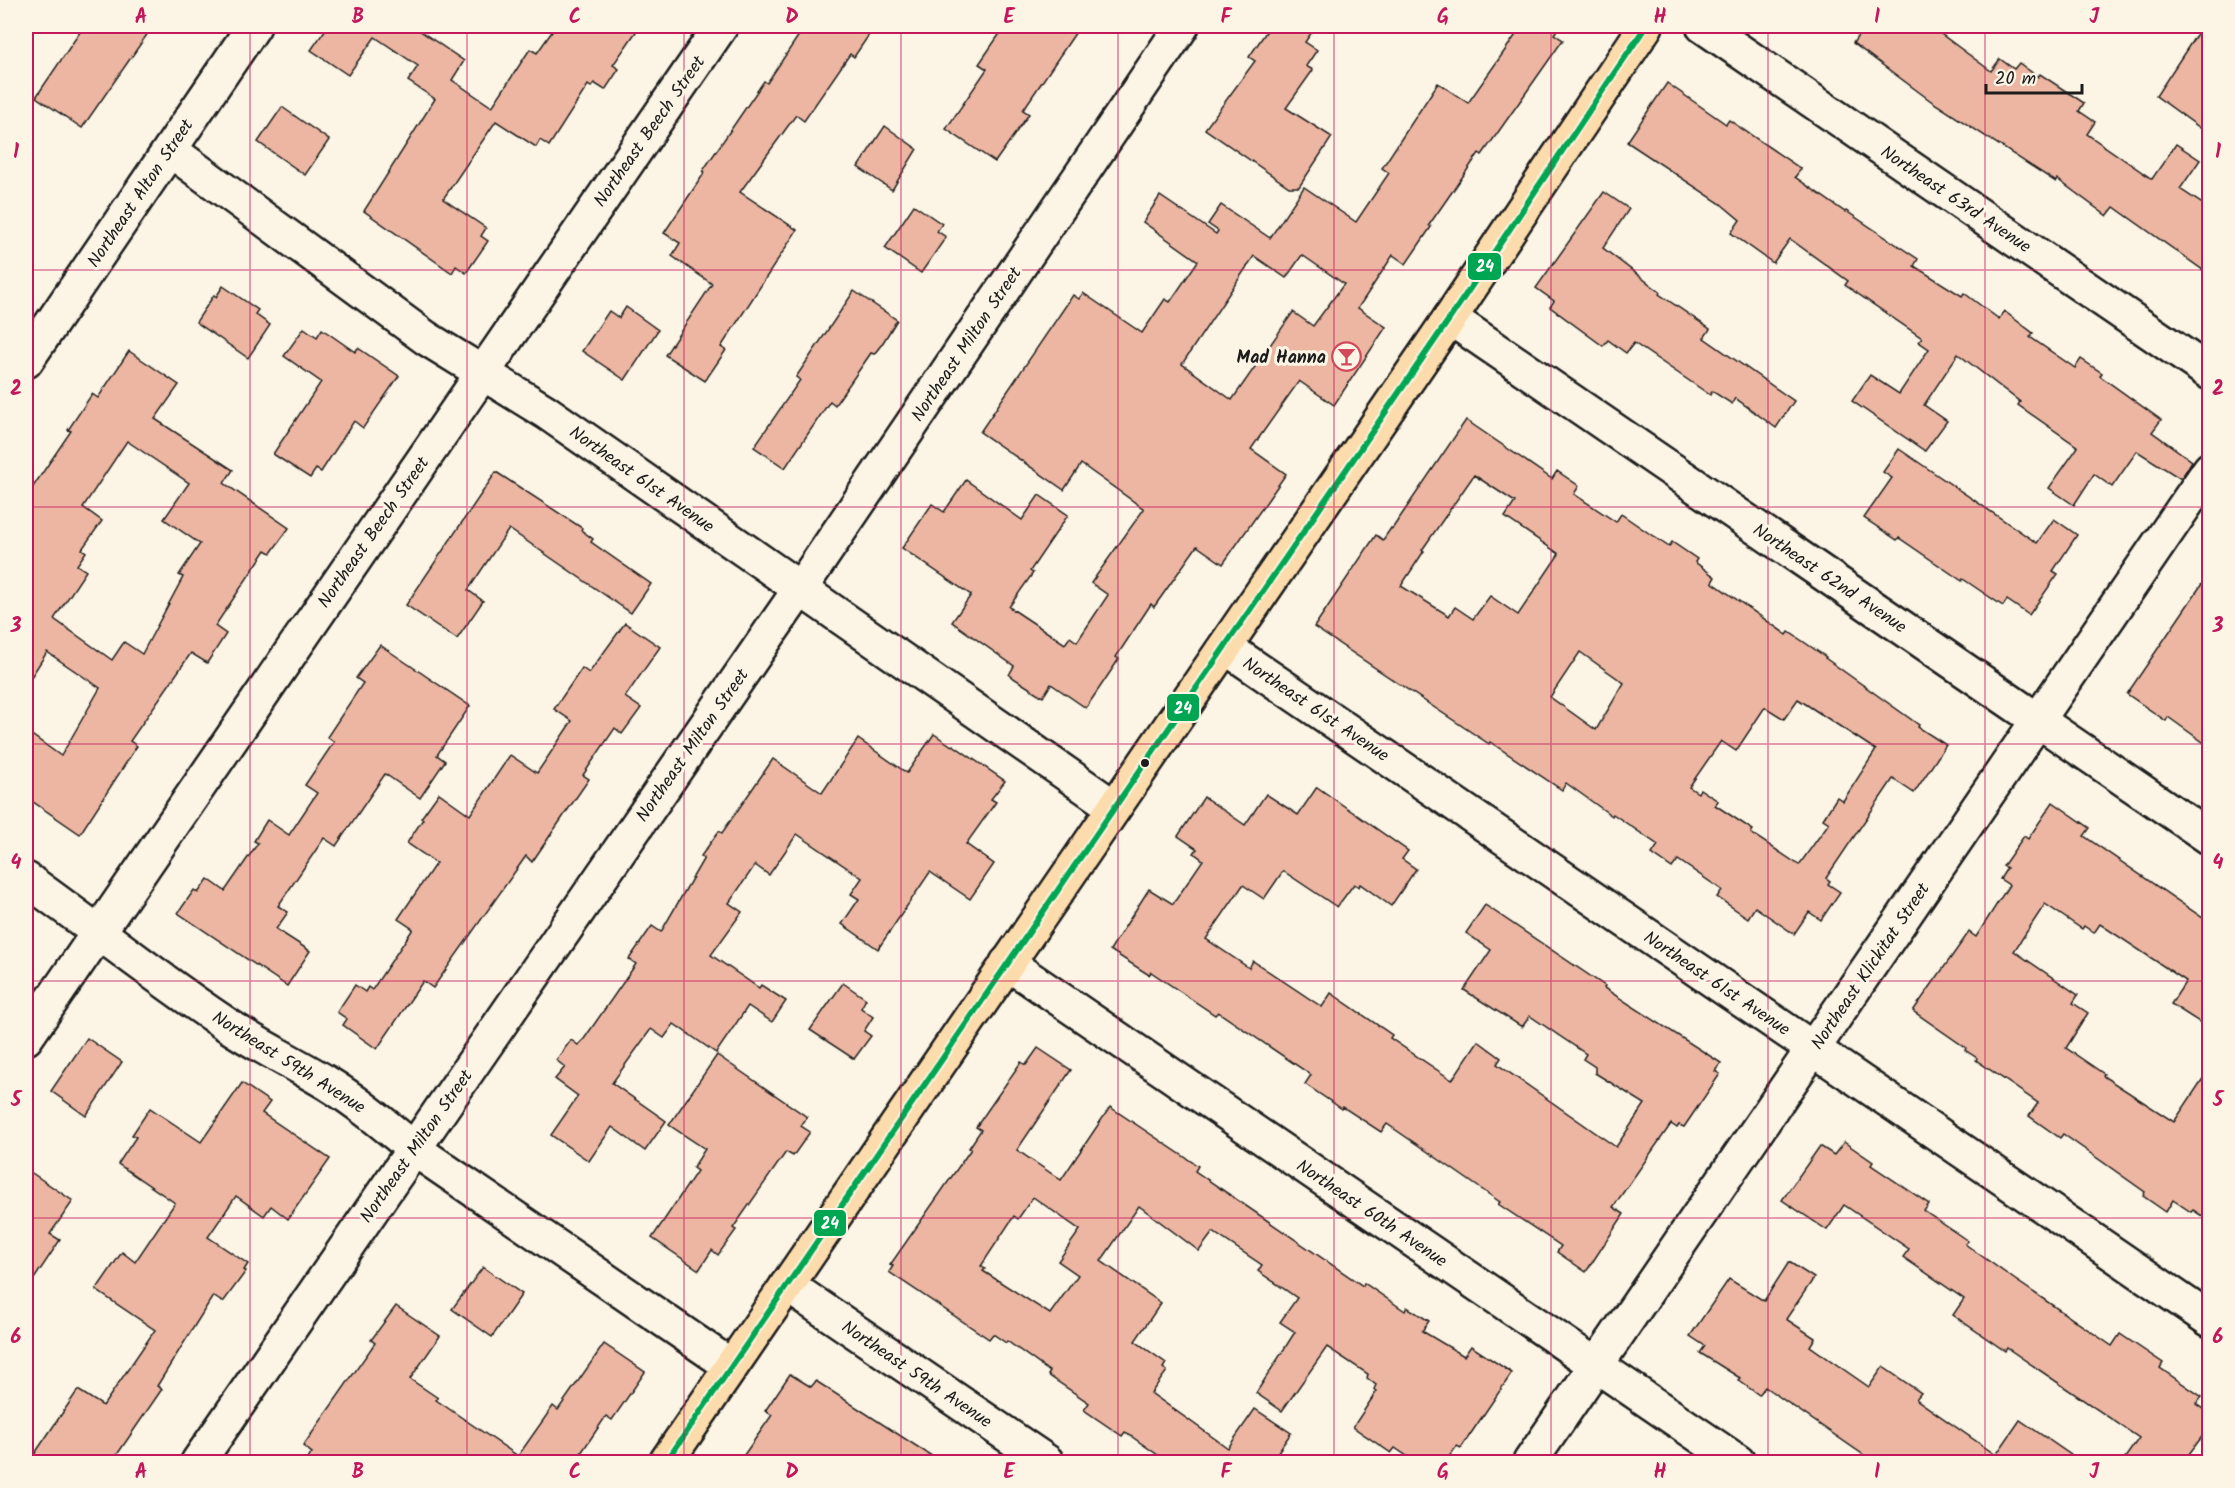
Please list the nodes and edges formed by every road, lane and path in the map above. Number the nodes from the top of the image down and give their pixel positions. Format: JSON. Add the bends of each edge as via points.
{"nodes":[{"id":1,"x":254,"y":26,"type":"edge"},
{"id":2,"x":721,"y":26,"type":"edge"},
{"id":3,"x":1182,"y":26,"type":"edge"},
{"id":4,"x":1646,"y":26,"type":"edge"},
{"id":5,"x":1703,"y":26,"type":"edge"},
{"id":6,"x":170,"y":150,"type":"junction"},
{"id":7,"x":1450,"y":318,"type":"junction"},
{"id":8,"x":26,"y":361,"type":"edge"},
{"id":9,"x":482,"y":373,"type":"junction"},
{"id":10,"x":2210,"y":373,"type":"edge"},
{"id":11,"x":2210,"y":469,"type":"edge"},
{"id":12,"x":800,"y":589,"type":"junction"},
{"id":13,"x":1225,"y":647,"type":"junction"},
{"id":14,"x":2038,"y":720,"type":"junction"},
{"id":15,"x":1114,"y":807,"type":"junction"},
{"id":16,"x":2210,"y":838,"type":"edge"},
{"id":17,"x":26,"y":879,"type":"edge"},
{"id":18,"x":99,"y":931,"type":"junction"},
{"id":19,"x":1006,"y":963,"type":"junction"},
{"id":20,"x":26,"y":1038,"type":"edge"},
{"id":21,"x":1813,"y":1049,"type":"junction"},
{"id":22,"x":414,"y":1149,"type":"junction"},
{"id":23,"x":787,"y":1285,"type":"junction"},
{"id":24,"x":2210,"y":1320,"type":"edge"},
{"id":25,"x":732,"y":1366,"type":"junction"},
{"id":26,"x":1597,"y":1366,"type":"junction"},
{"id":27,"x":198,"y":1462,"type":"edge"},
{"id":28,"x":666,"y":1462,"type":"edge"},
{"id":29,"x":1047,"y":1462,"type":"edge"},
{"id":30,"x":1530,"y":1462,"type":"edge"},
{"id":31,"x":1738,"y":1462,"type":"edge"}],
"edges":[{"from":1,"to":6,"type":"street","name":"Northeast Alton Street"},
{"from":2,"to":9,"type":"street","name":"Northeast Beech Street"},
{"from":3,"to":12,"type":"street","name":"Northeast Milton Street"},
{"from":4,"to":7,"type":"main road"},
{"from":5,"to":10,"type":"street","name":"Northeast 63rd Avenue"},
{"from":6,"to":8,"type":"street","name":"Northeast Alton Street"},
{"from":6,"to":9,"type":"street","name":"Northeast 61st Avenue","via":[[426,338]]},
{"from":7,"to":13,"type":"main road"},
{"from":7,"to":14,"type":"street","name":"Northeast 62nd Avenue"},
{"from":9,"to":12,"type":"street","name":"Northeast 61st Avenue","via":[[546,412]]},
{"from":9,"to":18,"type":"street","name":"Northeast Beech Street"},
{"from":11,"to":14,"type":"street","name":"Northeast Klickitat Street"},
{"from":12,"to":15,"type":"street","name":"Northeast 61st Avenue"},
{"from":12,"to":22,"type":"street","name":"Northeast Milton Street"},
{"from":13,"to":15,"type":"main road"},
{"from":13,"to":21,"type":"street","name":"Northeast 61st Avenue"},
{"from":14,"to":16,"type":"street","name":"Northeast 62nd Avenue"},
{"from":14,"to":21,"type":"street","name":"Northeast Klickitat Street"},
{"from":15,"to":19,"type":"main road"},
{"from":17,"to":18,"type":"street","name":"Northeast 59th Avenue"},
{"from":18,"to":20,"type":"street","name":"Northeast Beech Street"},
{"from":18,"to":22,"type":"street","name":"Northeast 59th Avenue","via":[[231,1027],[366,1110]]},
{"from":19,"to":23,"type":"main road"},
{"from":19,"to":26,"type":"street","name":"Northeast 60th Avenue"},
{"from":21,"to":24,"type":"street","name":"Northeast 61st Avenue"},
{"from":21,"to":26,"type":"street","name":"Northeast Klickitat Street"},
{"from":22,"to":25,"type":"street","name":"Northeast 59th Avenue"},
{"from":22,"to":27,"type":"street","name":"Northeast Milton Street"},
{"from":23,"to":25,"type":"main road"},
{"from":23,"to":29,"type":"street","name":"Northeast 59th Avenue"},
{"from":25,"to":28,"type":"main road"},
{"from":26,"to":30,"type":"street","name":"Northeast Klickitat Street"},
{"from":26,"to":31,"type":"street","name":"Northeast 60th Avenue"}]}
